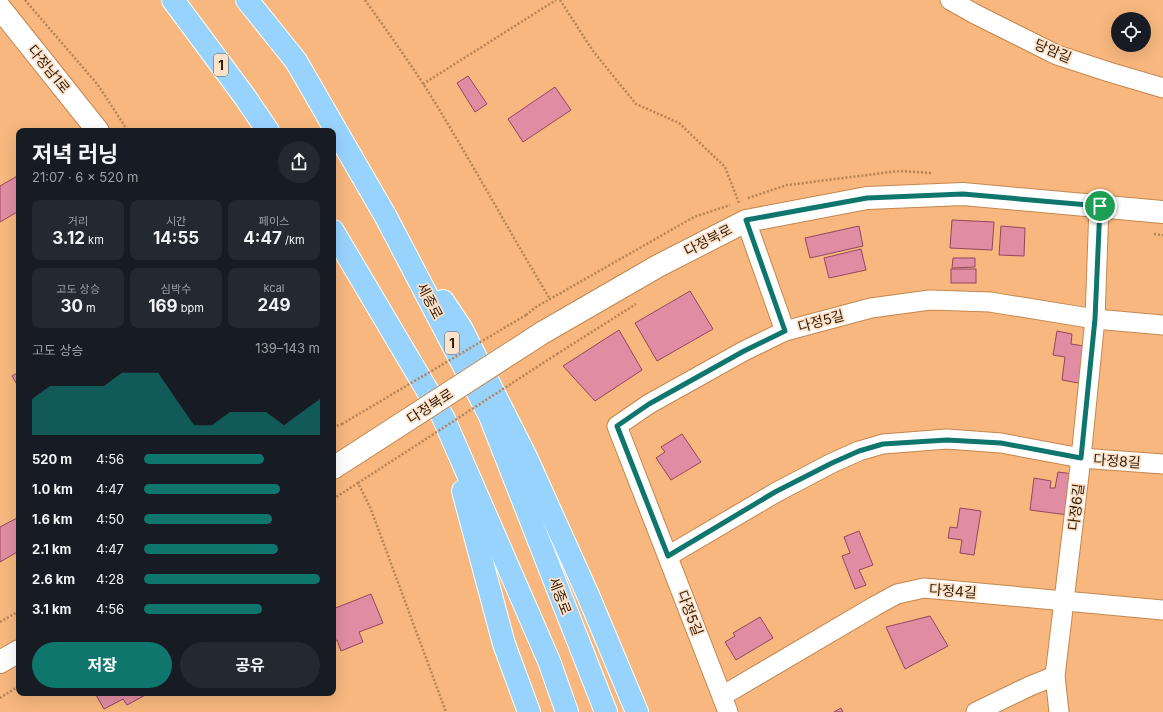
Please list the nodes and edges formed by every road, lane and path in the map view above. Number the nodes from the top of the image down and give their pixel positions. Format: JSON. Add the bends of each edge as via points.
{"nodes":[{"id":1,"x":25,"y":0,"type":"edge"},
{"id":2,"x":173,"y":0,"type":"edge"},
{"id":3,"x":248,"y":0,"type":"edge"},
{"id":4,"x":366,"y":0,"type":"edge"},
{"id":5,"x":556,"y":0,"type":"edge"},
{"id":6,"x":560,"y":0,"type":"edge"},
{"id":7,"x":950,"y":0,"type":"edge"},
{"id":8,"x":0,"y":8,"type":"edge"},
{"id":9,"x":423,"y":84,"type":"junction"},
{"id":10,"x":1163,"y":88,"type":"edge"},
{"id":11,"x":96,"y":128,"type":"edge"},
{"id":12,"x":126,"y":128,"type":"edge"},
{"id":13,"x":266,"y":128,"type":"edge"},
{"id":14,"x":335,"y":128,"type":"edge"},
{"id":15,"x":336,"y":130,"type":"edge"},
{"id":16,"x":1100,"y":206,"type":"junction"},
{"id":17,"x":1163,"y":212,"type":"edge"},
{"id":18,"x":386,"y":217,"type":"junction"},
{"id":19,"x":746,"y":220,"type":"junction"},
{"id":20,"x":1150,"y":233,"type":"dead end"},
{"id":21,"x":1163,"y":235,"type":"edge"},
{"id":22,"x":336,"y":236,"type":"edge"},
{"id":23,"x":550,"y":299,"type":"dead end"},
{"id":24,"x":636,"y":304,"type":"dead end"},
{"id":25,"x":526,"y":315,"type":"dead end"},
{"id":26,"x":1095,"y":319,"type":"junction"},
{"id":27,"x":1163,"y":324,"type":"edge"},
{"id":28,"x":785,"y":331,"type":"junction"},
{"id":29,"x":443,"y":417,"type":"junction"},
{"id":30,"x":336,"y":426,"type":"edge"},
{"id":31,"x":1081,"y":458,"type":"junction"},
{"id":32,"x":1163,"y":464,"type":"edge"},
{"id":33,"x":336,"y":466,"type":"edge"},
{"id":34,"x":358,"y":484,"type":"junction"},
{"id":35,"x":336,"y":497,"type":"edge"},
{"id":36,"x":668,"y":556,"type":"junction"},
{"id":37,"x":1065,"y":601,"type":"junction"},
{"id":38,"x":1163,"y":610,"type":"edge"},
{"id":39,"x":16,"y":614,"type":"edge"},
{"id":40,"x":0,"y":622,"type":"edge"},
{"id":41,"x":16,"y":653,"type":"edge"},
{"id":42,"x":0,"y":662,"type":"edge"},
{"id":43,"x":1056,"y":676,"type":"junction"},
{"id":44,"x":16,"y":688,"type":"edge"},
{"id":45,"x":0,"y":698,"type":"edge"},
{"id":46,"x":725,"y":704,"type":"edge"},
{"id":47,"x":446,"y":712,"type":"edge"},
{"id":48,"x":529,"y":712,"type":"edge"},
{"id":49,"x":567,"y":712,"type":"edge"},
{"id":50,"x":606,"y":712,"type":"edge"},
{"id":51,"x":637,"y":712,"type":"edge"},
{"id":52,"x":976,"y":712,"type":"edge"},
{"id":53,"x":1059,"y":712,"type":"edge"}],
"edges":[{"from":1,"to":12,"type":"path","via":[[98,85]]},
{"from":2,"to":13,"type":"highway","number":"1","via":[[246,97]]},
{"from":3,"to":14,"type":"highway","name":"세종로","number":"1","via":[[296,61]]},
{"from":4,"to":9,"type":"path"},
{"from":5,"to":9,"type":"path"},
{"from":6,"to":19,"type":"path","via":[[593,51],[636,104],[679,123],[725,167]]},
{"from":7,"to":10,"type":"street","name":"당암길","via":[[1057,55]]},
{"from":8,"to":11,"type":"street","name":"다정남1로"},
{"from":9,"to":23,"type":"path"},
{"from":15,"to":18,"type":"highway","name":"세종로","number":"1"},
{"from":16,"to":17,"type":"street","name":"다정북로"},
{"from":16,"to":19,"type":"street","name":"다정북로","via":[[963,194],[926,195],[867,198]]},
{"from":16,"to":26,"type":"street","name":"다정6길"},
{"from":18,"to":50,"type":"highway","name":"세종로","number":"1","via":[[490,416]]},
{"from":18,"to":51,"type":"highway","via":[[468,341],[526,457]]},
{"from":19,"to":28,"type":"street"},
{"from":19,"to":33,"type":"street","name":"다정북로","bridge":true,"via":[[658,266],[542,333]]},
{"from":20,"to":21,"type":"path"},
{"from":22,"to":29,"type":"highway"},
{"from":24,"to":34,"type":"path","bridge":true},
{"from":25,"to":30,"type":"path","bridge":true},
{"from":26,"to":27,"type":"street","name":"다정5길"},
{"from":26,"to":28,"type":"street","name":"다정5길","via":[[990,302],[930,300],[871,308]]},
{"from":26,"to":31,"type":"street","name":"다정6길"},
{"from":28,"to":36,"type":"street","name":"다정5길","via":[[649,404],[617,426]]},
{"from":29,"to":48,"type":"highway","via":[[504,644]]},
{"from":29,"to":49,"type":"highway","via":[[549,661]]},
{"from":31,"to":32,"type":"street","name":"다정8길"},
{"from":31,"to":36,"type":"street","name":"다정8길","via":[[1001,443],[947,440],[883,444],[832,463],[775,492]]},
{"from":31,"to":37,"type":"street","name":"다정6길"},
{"from":34,"to":35,"type":"path"},
{"from":34,"to":47,"type":"path","via":[[370,507]]},
{"from":36,"to":46,"type":"street","name":"다정5길"},
{"from":37,"to":38,"type":"street","name":"다정4길"},
{"from":37,"to":43,"type":"street","name":"다정6길"},
{"from":37,"to":46,"type":"street","name":"다정4길","via":[[924,588],[897,594]]},
{"from":39,"to":40,"type":"path"},
{"from":41,"to":42,"type":"street"},
{"from":43,"to":52,"type":"street"},
{"from":43,"to":53,"type":"street","name":"다정6길"},
{"from":44,"to":45,"type":"path"}]}
